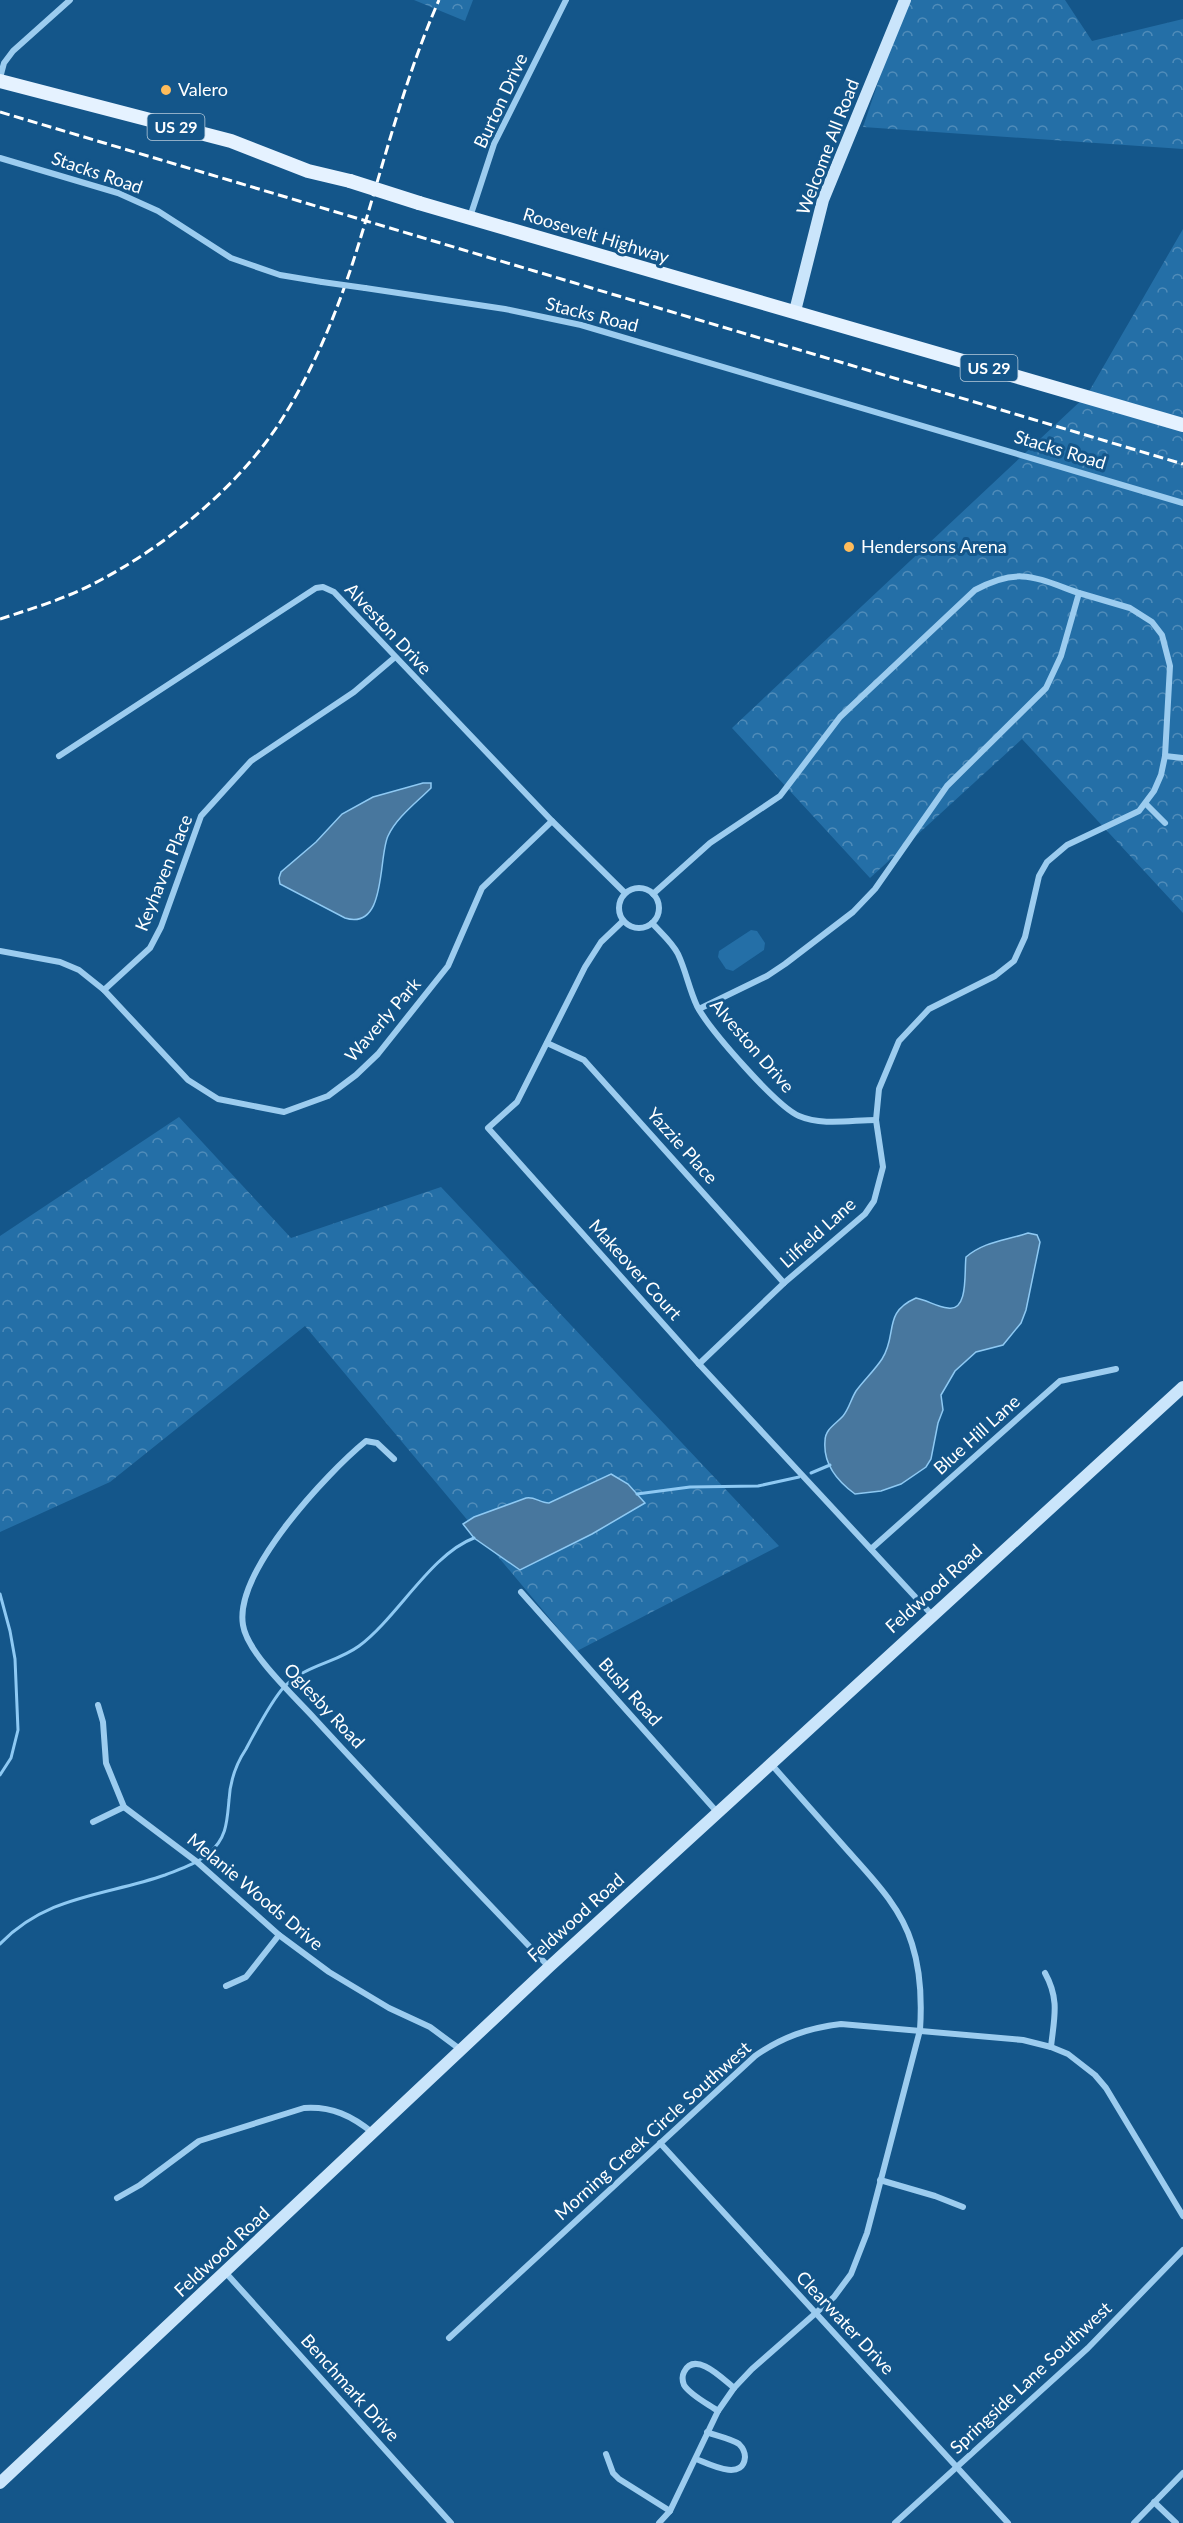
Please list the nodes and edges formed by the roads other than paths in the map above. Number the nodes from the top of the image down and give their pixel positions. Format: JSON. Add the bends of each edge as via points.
{"nodes":[{"id":1,"x":70,"y":0,"type":"edge"},
{"id":2,"x":566,"y":0,"type":"edge"},
{"id":3,"x":905,"y":0,"type":"edge"},
{"id":4,"x":0,"y":80,"type":"edge"},
{"id":5,"x":0,"y":158,"type":"edge"},
{"id":6,"x":470,"y":217,"type":"junction"},
{"id":7,"x":795,"y":311,"type":"junction"},
{"id":8,"x":1183,"y":425,"type":"edge"},
{"id":9,"x":1183,"y":503,"type":"edge"},
{"id":10,"x":1079,"y":593,"type":"junction"},
{"id":11,"x":394,"y":658,"type":"junction"},
{"id":12,"x":59,"y":756,"type":"dead end"},
{"id":13,"x":1165,"y":756,"type":"junction"},
{"id":14,"x":1183,"y":758,"type":"edge"},
{"id":15,"x":1146,"y":804,"type":"junction"},
{"id":16,"x":552,"y":821,"type":"junction"},
{"id":17,"x":1165,"y":823,"type":"dead end"},
{"id":18,"x":625,"y":893,"type":"junction"},
{"id":19,"x":653,"y":894,"type":"junction"},
{"id":20,"x":623,"y":921,"type":"junction"},
{"id":21,"x":652,"y":923,"type":"junction"},
{"id":22,"x":0,"y":951,"type":"edge"},
{"id":23,"x":104,"y":990,"type":"junction"},
{"id":24,"x":699,"y":1009,"type":"junction"},
{"id":25,"x":547,"y":1043,"type":"junction"},
{"id":26,"x":876,"y":1120,"type":"junction"},
{"id":27,"x":784,"y":1283,"type":"junction"},
{"id":28,"x":699,"y":1364,"type":"junction"},
{"id":29,"x":1116,"y":1369,"type":"dead end"},
{"id":30,"x":1183,"y":1387,"type":"edge"},
{"id":31,"x":394,"y":1459,"type":"dead end"},
{"id":32,"x":871,"y":1549,"type":"junction"},
{"id":33,"x":521,"y":1592,"type":"dead end"},
{"id":34,"x":932,"y":1615,"type":"junction"},
{"id":35,"x":98,"y":1705,"type":"dead end"},
{"id":36,"x":770,"y":1763,"type":"junction"},
{"id":37,"x":124,"y":1807,"type":"junction"},
{"id":38,"x":717,"y":1812,"type":"junction"},
{"id":39,"x":93,"y":1822,"type":"dead end"},
{"id":40,"x":279,"y":1935,"type":"junction"},
{"id":41,"x":549,"y":1967,"type":"junction"},
{"id":42,"x":1045,"y":1973,"type":"dead end"},
{"id":43,"x":226,"y":1986,"type":"dead end"},
{"id":44,"x":920,"y":2030,"type":"junction"},
{"id":45,"x":1051,"y":2047,"type":"junction"},
{"id":46,"x":461,"y":2049,"type":"junction"},
{"id":47,"x":374,"y":2134,"type":"junction"},
{"id":48,"x":660,"y":2144,"type":"junction"},
{"id":49,"x":880,"y":2180,"type":"junction"},
{"id":50,"x":117,"y":2198,"type":"dead end"},
{"id":51,"x":963,"y":2207,"type":"dead end"},
{"id":52,"x":1183,"y":2216,"type":"edge"},
{"id":53,"x":1183,"y":2250,"type":"edge"},
{"id":54,"x":226,"y":2272,"type":"junction"},
{"id":55,"x":815,"y":2313,"type":"junction"},
{"id":56,"x":449,"y":2338,"type":"dead end"},
{"id":57,"x":734,"y":2388,"type":"junction"},
{"id":58,"x":718,"y":2411,"type":"junction"},
{"id":59,"x":706,"y":2432,"type":"junction"},
{"id":60,"x":606,"y":2454,"type":"dead end"},
{"id":61,"x":696,"y":2459,"type":"junction"},
{"id":62,"x":957,"y":2467,"type":"junction"},
{"id":63,"x":1183,"y":2473,"type":"edge"},
{"id":64,"x":0,"y":2483,"type":"edge"},
{"id":65,"x":1154,"y":2502,"type":"junction"},
{"id":66,"x":670,"y":2511,"type":"junction"},
{"id":67,"x":451,"y":2523,"type":"edge"},
{"id":68,"x":659,"y":2523,"type":"edge"},
{"id":69,"x":895,"y":2523,"type":"edge"},
{"id":70,"x":1008,"y":2523,"type":"edge"},
{"id":71,"x":1134,"y":2523,"type":"edge"},
{"id":72,"x":1176,"y":2523,"type":"edge"}],
"edges":[{"from":1,"to":4,"type":"street","via":[[13,51],[4,63]]},
{"from":2,"to":6,"type":"street","name":"Burton Drive","via":[[494,144]]},
{"from":3,"to":7,"type":"street","name":"Welcome All Road","via":[[823,200]]},
{"from":4,"to":6,"type":"main road","name":"Roosevelt Highway","number":"US 29","bridge":true,"via":[[231,141],[308,171]]},
{"from":5,"to":9,"type":"street","name":"Stacks Road","bridge":true,"via":[[118,193],[158,211],[231,258],[280,275],[505,309],[581,325]]},
{"from":6,"to":7,"type":"main road","name":"Roosevelt Highway","number":"US 29"},
{"from":7,"to":8,"type":"main road","name":"Roosevelt Highway","number":"US 29"},
{"from":10,"to":13,"type":"street","via":[[1130,608],[1152,622],[1162,635],[1170,666]]},
{"from":10,"to":19,"type":"street","via":[[1019,576],[999,577],[975,590],[840,717],[780,795],[710,843]]},
{"from":10,"to":24,"type":"street","via":[[1061,656],[1046,687],[947,786],[875,889],[853,912],[785,964]]},
{"from":11,"to":12,"type":"street","name":"Alveston Drive","via":[[334,592],[316,588]]},
{"from":11,"to":16,"type":"street","name":"Alveston Drive"},
{"from":11,"to":23,"type":"street","name":"Keyhaven Place","via":[[354,692],[251,761],[201,816],[150,948]]},
{"from":13,"to":14,"type":"street"},
{"from":13,"to":15,"type":"street","via":[[1157,785]]},
{"from":15,"to":17,"type":"street"},
{"from":15,"to":26,"type":"street","name":"Lilfield Lane","via":[[1131,816],[1078,839],[1053,855],[1039,876],[1025,937],[1014,961],[995,976],[929,1009],[903,1035],[893,1050],[879,1089]]},
{"from":16,"to":18,"type":"street","name":"Alveston Drive"},
{"from":16,"to":23,"type":"street","name":"Waverly Park","via":[[482,888],[448,966],[378,1054],[328,1096],[284,1112],[218,1099],[188,1080]]},
{"from":18,"to":19,"type":"street","via":[[639,888]]},
{"from":18,"to":20,"type":"street","via":[[619,906]]},
{"from":19,"to":21,"type":"street","via":[[658,905]]},
{"from":20,"to":21,"type":"street","via":[[635,928]]},
{"from":20,"to":25,"type":"street","name":"Makeover Court","via":[[601,942],[585,967]]},
{"from":21,"to":24,"type":"street","name":"Alveston Drive","via":[[673,945]]},
{"from":22,"to":23,"type":"street","name":"Waverly Park","via":[[60,962]]},
{"from":24,"to":26,"type":"street","name":"Alveston Drive","via":[[771,1095],[789,1110],[818,1121]]},
{"from":25,"to":27,"type":"street","name":"Yazzie Place","via":[[584,1060]]},
{"from":25,"to":28,"type":"street","name":"Makeover Court","via":[[517,1102],[488,1128]]},
{"from":26,"to":27,"type":"street","name":"Lilfield Lane","via":[[883,1167],[874,1201],[865,1214]]},
{"from":27,"to":28,"type":"street","name":"Lilfield Lane"},
{"from":28,"to":32,"type":"street","name":"Makeover Court"},
{"from":29,"to":32,"type":"street","name":"Blue Hill Lane","via":[[1060,1381]]},
{"from":30,"to":34,"type":"street","name":"Feldwood Road"},
{"from":31,"to":41,"type":"street","name":"Oglesby Road","via":[[377,1443],[366,1441],[307,1498],[268,1549],[249,1590],[243,1608],[246,1638],[338,1745]]},
{"from":32,"to":34,"type":"street","name":"Makeover Court"},
{"from":33,"to":38,"type":"street","name":"Bush Road"},
{"from":34,"to":36,"type":"street","name":"Feldwood Road"},
{"from":35,"to":37,"type":"street","via":[[106,1763]]},
{"from":36,"to":38,"type":"street","name":"Feldwood Road"},
{"from":36,"to":44,"type":"street","via":[[899,1914],[919,1968]]},
{"from":37,"to":39,"type":"street"},
{"from":37,"to":40,"type":"street","name":"Melanie Woods Drive","via":[[197,1862]]},
{"from":38,"to":41,"type":"street","name":"Feldwood Road"},
{"from":40,"to":43,"type":"street","via":[[246,1977]]},
{"from":40,"to":46,"type":"street","name":"Melanie Woods Drive","via":[[329,1972],[430,2027]]},
{"from":41,"to":46,"type":"street","name":"Feldwood Road"},
{"from":42,"to":45,"type":"street","via":[[1056,2002]]},
{"from":44,"to":45,"type":"street","name":"Morning Creek Circle Southwest","via":[[1023,2040]]},
{"from":44,"to":48,"type":"street","name":"Morning Creek Circle Southwest","via":[[841,2024],[790,2036],[756,2056]]},
{"from":44,"to":49,"type":"street"},
{"from":45,"to":52,"type":"street","name":"Morning Creek Circle Southwest","via":[[1082,2064],[1106,2088]]},
{"from":46,"to":47,"type":"street","name":"Feldwood Road"},
{"from":47,"to":50,"type":"street","via":[[356,2119],[334,2110],[304,2108],[199,2141]]},
{"from":47,"to":54,"type":"street","name":"Feldwood Road"},
{"from":48,"to":55,"type":"street","name":"Clearwater Drive"},
{"from":48,"to":56,"type":"street","name":"Morning Creek Circle Southwest"},
{"from":49,"to":51,"type":"street"},
{"from":49,"to":55,"type":"street","via":[[867,2233],[850,2274],[834,2297]]},
{"from":53,"to":62,"type":"street","name":"Springside Lane Southwest","via":[[1088,2348]]},
{"from":54,"to":64,"type":"street","name":"Feldwood Road"},
{"from":54,"to":67,"type":"street","name":"Benchmark Drive"},
{"from":55,"to":57,"type":"street"},
{"from":55,"to":62,"type":"street","name":"Clearwater Drive"},
{"from":57,"to":58,"type":"street"},
{"from":57,"to":58,"type":"street","via":[[702,2364],[685,2369],[685,2387]]},
{"from":58,"to":59,"type":"street"},
{"from":59,"to":61,"type":"street"},
{"from":59,"to":61,"type":"street","via":[[739,2445],[745,2452],[744,2461],[731,2471]]},
{"from":60,"to":66,"type":"street","via":[[619,2479]]},
{"from":61,"to":66,"type":"street"},
{"from":62,"to":69,"type":"street","name":"Springside Lane Southwest"},
{"from":62,"to":70,"type":"street","name":"Clearwater Drive"},
{"from":63,"to":65,"type":"street"},
{"from":65,"to":71,"type":"street"},
{"from":65,"to":72,"type":"street"},
{"from":66,"to":68,"type":"street"}]}
